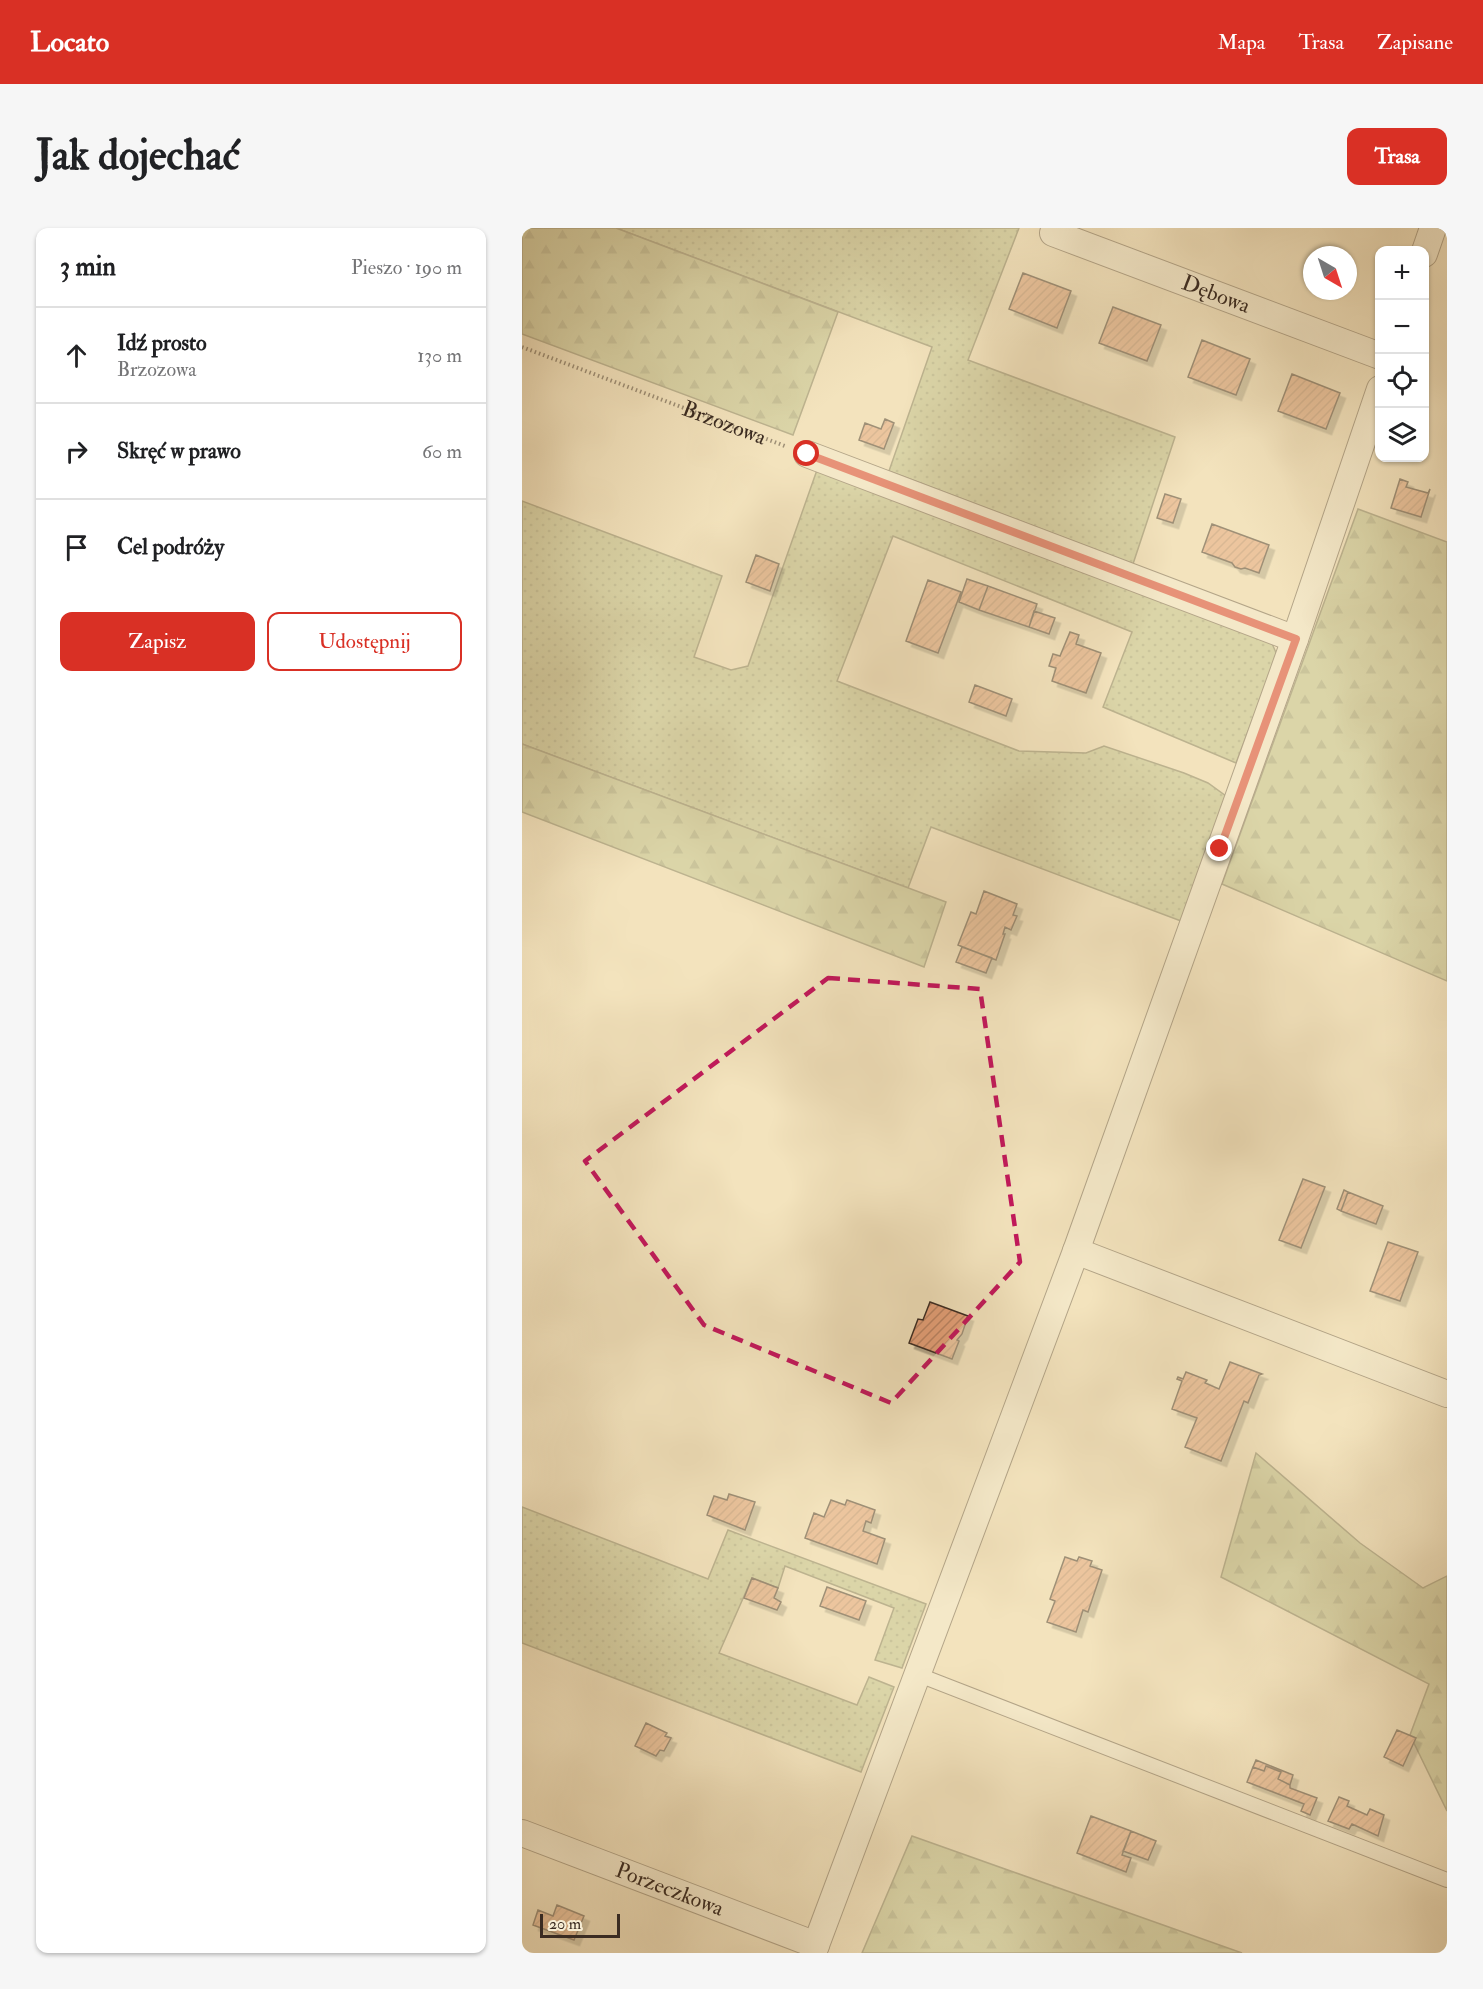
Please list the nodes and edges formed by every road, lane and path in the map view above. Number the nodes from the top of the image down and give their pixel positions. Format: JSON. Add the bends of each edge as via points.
{"nodes":[{"id":1,"x":1433,"y":228,"type":"edge"},
{"id":2,"x":1053,"y":233,"type":"dead end"},
{"id":3,"x":1427,"y":246,"type":"edge"},
{"id":4,"x":522,"y":347,"type":"edge"},
{"id":5,"x":1375,"y":354,"type":"edge"},
{"id":6,"x":1375,"y":405,"type":"edge"},
{"id":7,"x":807,"y":454,"type":"joint"},
{"id":8,"x":1296,"y":639,"type":"junction"},
{"id":9,"x":1076,"y":1251,"type":"junction"},
{"id":10,"x":1447,"y":1394,"type":"edge"},
{"id":11,"x":919,"y":1675,"type":"junction"},
{"id":12,"x":522,"y":1833,"type":"edge"},
{"id":13,"x":1447,"y":1880,"type":"edge"},
{"id":14,"x":815,"y":1949,"type":"edge"}],
"edges":[{"from":1,"to":3,"type":"street"},
{"from":2,"to":5,"type":"street","name":"Dębowa"},
{"from":4,"to":7,"type":"path","name":"Brzozowa"},
{"from":6,"to":8,"type":"street"},
{"from":7,"to":8,"type":"street"},
{"from":8,"to":9,"type":"street"},
{"from":9,"to":10,"type":"street"},
{"from":9,"to":11,"type":"street"},
{"from":11,"to":13,"type":"lane"},
{"from":11,"to":14,"type":"street"},
{"from":12,"to":14,"type":"street","name":"Porzeczkowa"}]}
